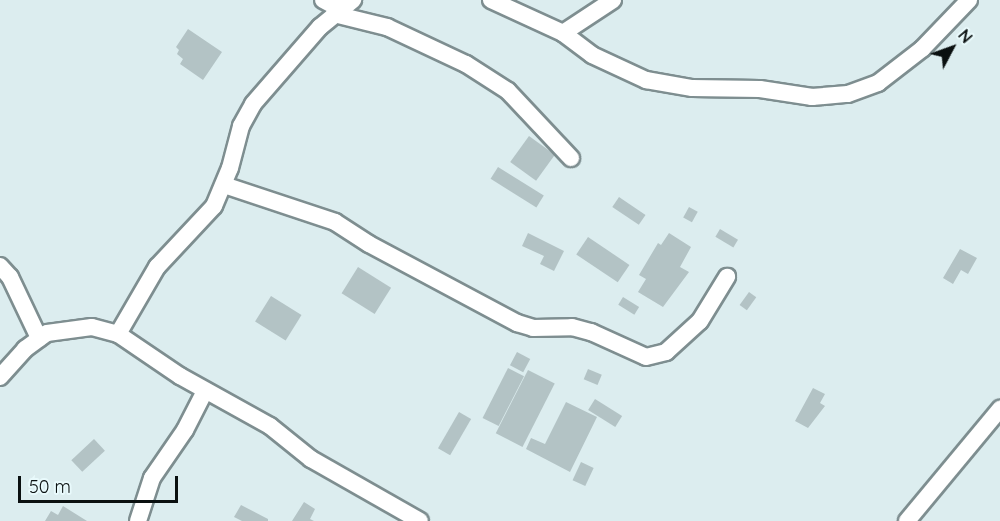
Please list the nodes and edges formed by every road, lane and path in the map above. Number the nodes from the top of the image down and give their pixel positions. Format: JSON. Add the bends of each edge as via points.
{"nodes":[{"id":1,"x":323,"y":0,"type":"edge"},
{"id":2,"x":491,"y":0,"type":"edge"},
{"id":3,"x":613,"y":0,"type":"edge"},
{"id":4,"x":969,"y":0,"type":"edge"},
{"id":5,"x":342,"y":8,"type":"edge"},
{"id":6,"x":563,"y":33,"type":"junction"},
{"id":7,"x":571,"y":158,"type":"dead end"},
{"id":8,"x":224,"y":185,"type":"junction"},
{"id":9,"x":0,"y":266,"type":"edge"},
{"id":10,"x":727,"y":277,"type":"dead end"},
{"id":11,"x":118,"y":334,"type":"junction"},
{"id":12,"x":39,"y":338,"type":"junction"},
{"id":13,"x":0,"y":377,"type":"edge"},
{"id":14,"x":205,"y":391,"type":"junction"},
{"id":15,"x":1000,"y":409,"type":"edge"},
{"id":16,"x":138,"y":521,"type":"edge"},
{"id":17,"x":420,"y":521,"type":"edge"},
{"id":18,"x":907,"y":521,"type":"edge"}],
"edges":[{"from":1,"to":5,"type":"street"},
{"from":2,"to":6,"type":"street"},
{"from":3,"to":6,"type":"street"},
{"from":4,"to":6,"type":"street","via":[[895,72],[863,90],[828,97],[657,83],[612,66]]},
{"from":5,"to":7,"type":"street","via":[[466,64],[516,98]]},
{"from":5,"to":8,"type":"street","via":[[253,104],[241,126]]},
{"from":8,"to":10,"type":"street","via":[[336,222],[369,244],[517,323],[533,328],[572,327],[591,332],[646,357],[666,352],[700,321]]},
{"from":8,"to":11,"type":"street","via":[[204,220],[157,267]]},
{"from":9,"to":12,"type":"street","via":[[10,277]]},
{"from":11,"to":12,"type":"street","via":[[92,327],[66,328]]},
{"from":11,"to":14,"type":"street"},
{"from":12,"to":13,"type":"street"},
{"from":14,"to":16,"type":"street","via":[[185,430],[152,478]]},
{"from":14,"to":17,"type":"street","via":[[270,426],[311,459]]},
{"from":15,"to":18,"type":"street"}]}
